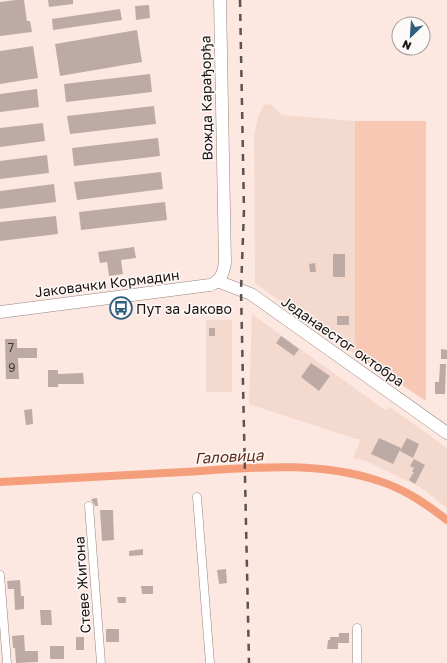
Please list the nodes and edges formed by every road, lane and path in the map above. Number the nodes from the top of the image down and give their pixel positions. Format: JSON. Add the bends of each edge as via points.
{"nodes":[{"id":1,"x":220,"y":0,"type":"edge"},
{"id":2,"x":217,"y":281,"type":"junction"},
{"id":3,"x":0,"y":312,"type":"edge"},
{"id":4,"x":447,"y":433,"type":"edge"},
{"id":5,"x":197,"y":497,"type":"dead end"},
{"id":6,"x":89,"y":506,"type":"dead end"},
{"id":7,"x":0,"y":575,"type":"edge"},
{"id":8,"x":357,"y":628,"type":"dead end"},
{"id":9,"x":7,"y":663,"type":"edge"},
{"id":10,"x":101,"y":663,"type":"edge"},
{"id":11,"x":210,"y":663,"type":"edge"},
{"id":12,"x":357,"y":663,"type":"edge"}],
"edges":[{"from":1,"to":2,"type":"main road","name":"Вожда Карађорђа","via":[[225,263],[224,273]]},
{"from":2,"to":3,"type":"main road","name":"Јаковачки Кормадин","via":[[210,285]]},
{"from":2,"to":4,"type":"main road","name":"Једанаестог октобра","via":[[251,294]]},
{"from":5,"to":11,"type":"street"},
{"from":6,"to":10,"type":"street","name":"Стеве Жигона"},
{"from":7,"to":9,"type":"street"},
{"from":8,"to":12,"type":"street"}]}
